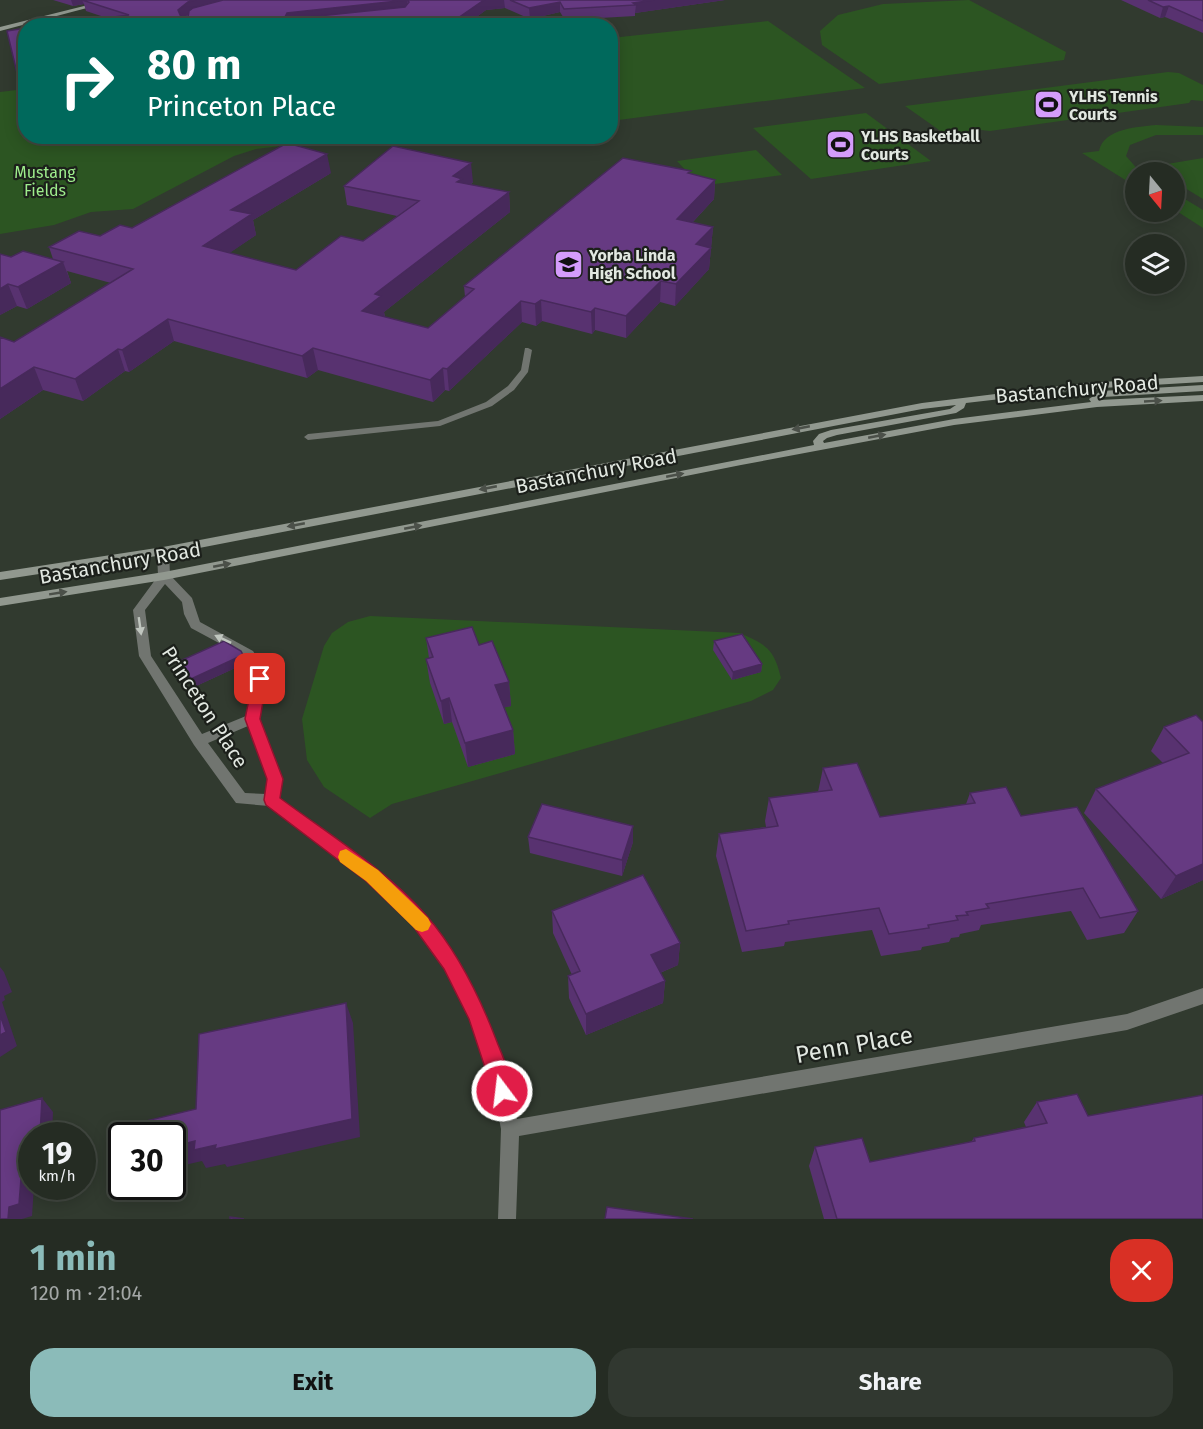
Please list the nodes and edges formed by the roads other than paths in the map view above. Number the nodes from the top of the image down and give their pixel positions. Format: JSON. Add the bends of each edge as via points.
{"nodes":[{"id":1,"x":86,"y":0,"type":"edge"},
{"id":2,"x":114,"y":0,"type":"edge"},
{"id":3,"x":41,"y":18,"type":"edge"},
{"id":4,"x":0,"y":21,"type":"edge"},
{"id":5,"x":18,"y":24,"type":"edge"},
{"id":6,"x":0,"y":28,"type":"edge"},
{"id":7,"x":528,"y":350,"type":"dead end"},
{"id":8,"x":1203,"y":379,"type":"edge"},
{"id":9,"x":1203,"y":388,"type":"edge"},
{"id":10,"x":1203,"y":398,"type":"edge"},
{"id":11,"x":962,"y":401,"type":"junction"},
{"id":12,"x":1097,"y":404,"type":"junction"},
{"id":13,"x":308,"y":437,"type":"dead end"},
{"id":14,"x":820,"y":447,"type":"junction"},
{"id":15,"x":163,"y":551,"type":"junction"},
{"id":16,"x":0,"y":576,"type":"edge"},
{"id":17,"x":164,"y":576,"type":"junction"},
{"id":18,"x":0,"y":602,"type":"edge"},
{"id":19,"x":252,"y":719,"type":"junction"},
{"id":20,"x":199,"y":741,"type":"junction"},
{"id":21,"x":272,"y":800,"type":"junction"},
{"id":22,"x":1203,"y":996,"type":"edge"},
{"id":23,"x":510,"y":1129,"type":"junction"},
{"id":24,"x":507,"y":1219,"type":"edge"}],
"edges":[{"from":1,"to":4,"type":"main road"},
{"from":2,"to":3,"type":"main road"},
{"from":5,"to":6,"type":"main road"},
{"from":7,"to":13,"type":"lane","via":[[525,370],[489,404],[440,423]]},
{"from":8,"to":11,"type":"main road","name":"Bastanchury Road","via":[[1085,386]]},
{"from":9,"to":12,"type":"main road","via":[[1101,394],[1094,399]]},
{"from":12,"to":10,"type":"main road","name":"Bastanchury Road","one_way":true},
{"from":11,"to":14,"type":"main road","via":[[953,411],[835,432],[818,441]]},
{"from":11,"to":15,"type":"main road","name":"Bastanchury Road","one_way":true,"via":[[823,424]]},
{"from":14,"to":12,"type":"main road","name":"Bastanchury Road","one_way":true,"via":[[954,422]]},
{"from":17,"to":14,"type":"main road","name":"Bastanchury Road","one_way":true},
{"from":15,"to":16,"type":"main road","name":"Bastanchury Road"},
{"from":15,"to":17,"type":"street"},
{"from":18,"to":17,"type":"main road","name":"Bastanchury Road","one_way":true},
{"from":19,"to":17,"type":"street","name":"Princeton Place","one_way":true,"via":[[260,679],[256,665],[249,654],[195,625],[188,601]]},
{"from":17,"to":20,"type":"street","name":"Princeton Place","one_way":true,"via":[[139,610],[145,656]]},
{"from":19,"to":20,"type":"street"},
{"from":19,"to":21,"type":"street","name":"Princeton Place","via":[[275,779]]},
{"from":20,"to":21,"type":"street","name":"Princeton Place","via":[[241,799]]},
{"from":21,"to":23,"type":"street","via":[[372,876],[419,920],[450,963],[478,1016],[499,1073]]},
{"from":22,"to":23,"type":"street","name":"Penn Place","via":[[1127,1022]]},
{"from":23,"to":24,"type":"street"}]}
